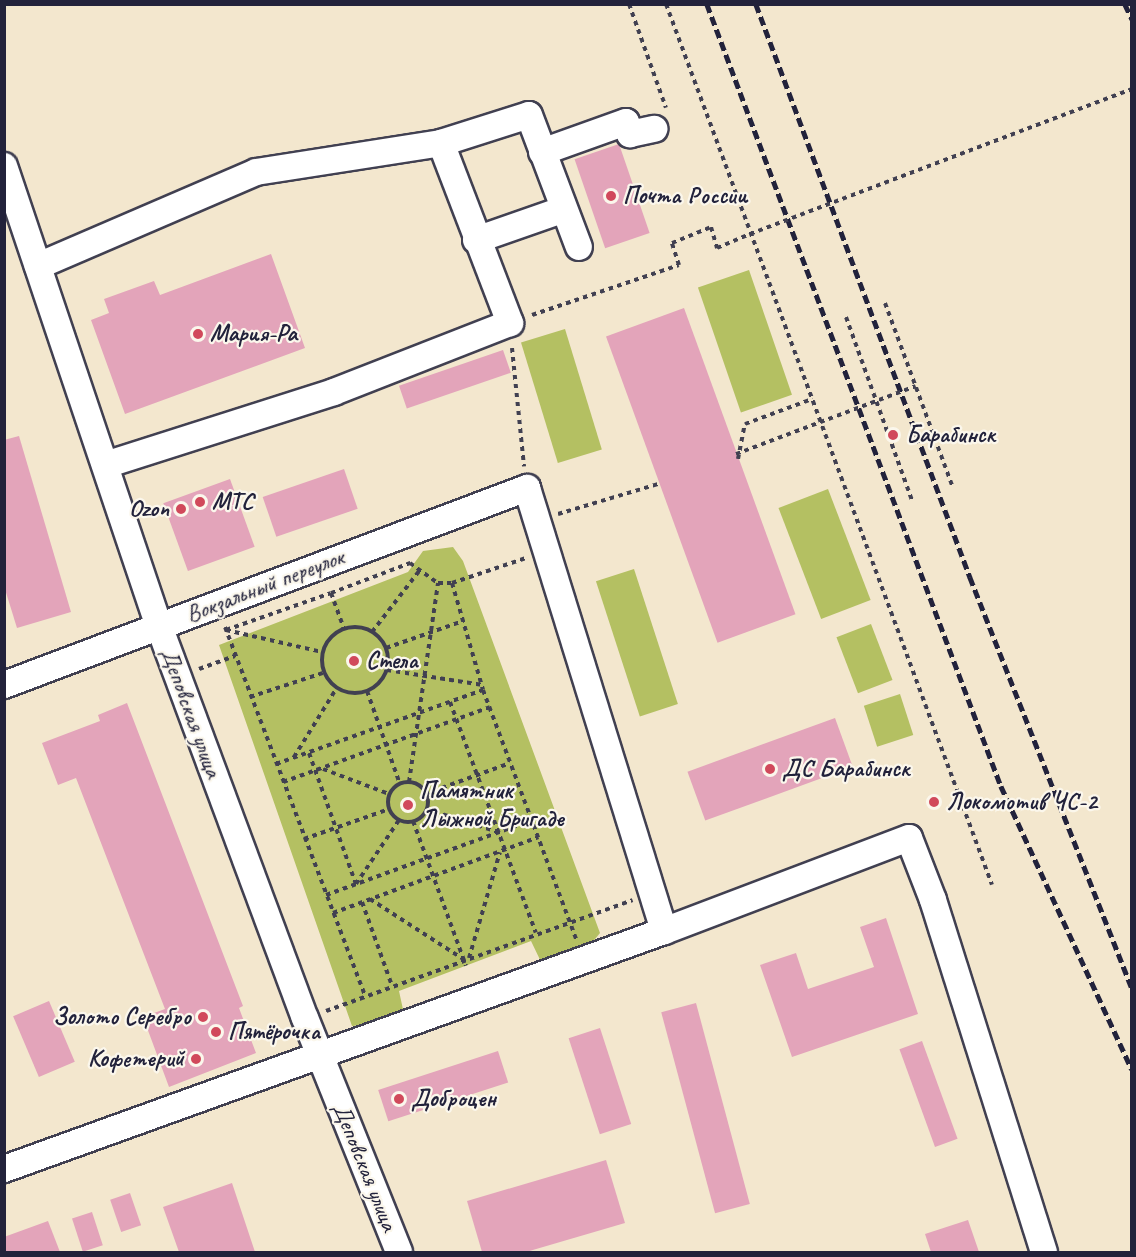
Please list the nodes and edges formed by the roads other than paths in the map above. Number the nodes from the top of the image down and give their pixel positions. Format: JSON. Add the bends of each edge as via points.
{"nodes":[{"id":1,"x":654,"y":129,"type":"road end"},
{"id":2,"x":441,"y":143,"type":"junction"},
{"id":3,"x":542,"y":152,"type":"junction"},
{"id":4,"x":4,"y":166,"type":"edge"},
{"id":5,"x":562,"y":210,"type":"junction"},
{"id":6,"x":476,"y":240,"type":"junction"},
{"id":7,"x":579,"y":247,"type":"dead end"},
{"id":8,"x":38,"y":266,"type":"junction"},
{"id":9,"x":105,"y":465,"type":"junction"},
{"id":10,"x":159,"y":626,"type":"junction"},
{"id":11,"x":4,"y":685,"type":"edge"},
{"id":12,"x":664,"y":931,"type":"junction"},
{"id":13,"x":320,"y":1056,"type":"junction"},
{"id":14,"x":4,"y":1169,"type":"edge"},
{"id":15,"x":399,"y":1252,"type":"edge"},
{"id":16,"x":1044,"y":1252,"type":"edge"}],
"edges":[{"from":1,"to":3,"type":"street","via":[[630,135],[626,122]]},
{"from":2,"to":3,"type":"street","via":[[529,115]]},
{"from":2,"to":6,"type":"street"},
{"from":2,"to":8,"type":"street","via":[[256,172]]},
{"from":3,"to":5,"type":"street"},
{"from":4,"to":8,"type":"street","name":"Деповская улица"},
{"from":5,"to":6,"type":"street"},
{"from":5,"to":7,"type":"street"},
{"from":6,"to":9,"type":"street","via":[[510,322],[334,392]]},
{"from":8,"to":9,"type":"street","name":"Деповская улица"},
{"from":9,"to":10,"type":"street","name":"Деповская улица"},
{"from":10,"to":11,"type":"street","name":"Вокзальный переулок"},
{"from":10,"to":12,"type":"street","name":"Вокзальный переулок","via":[[527,488]]},
{"from":10,"to":13,"type":"street","name":"Деповская улица"},
{"from":12,"to":13,"type":"street"},
{"from":12,"to":16,"type":"street","via":[[909,838],[933,900]]},
{"from":13,"to":14,"type":"street"},
{"from":13,"to":15,"type":"street","name":"Деповская улица"}]}
